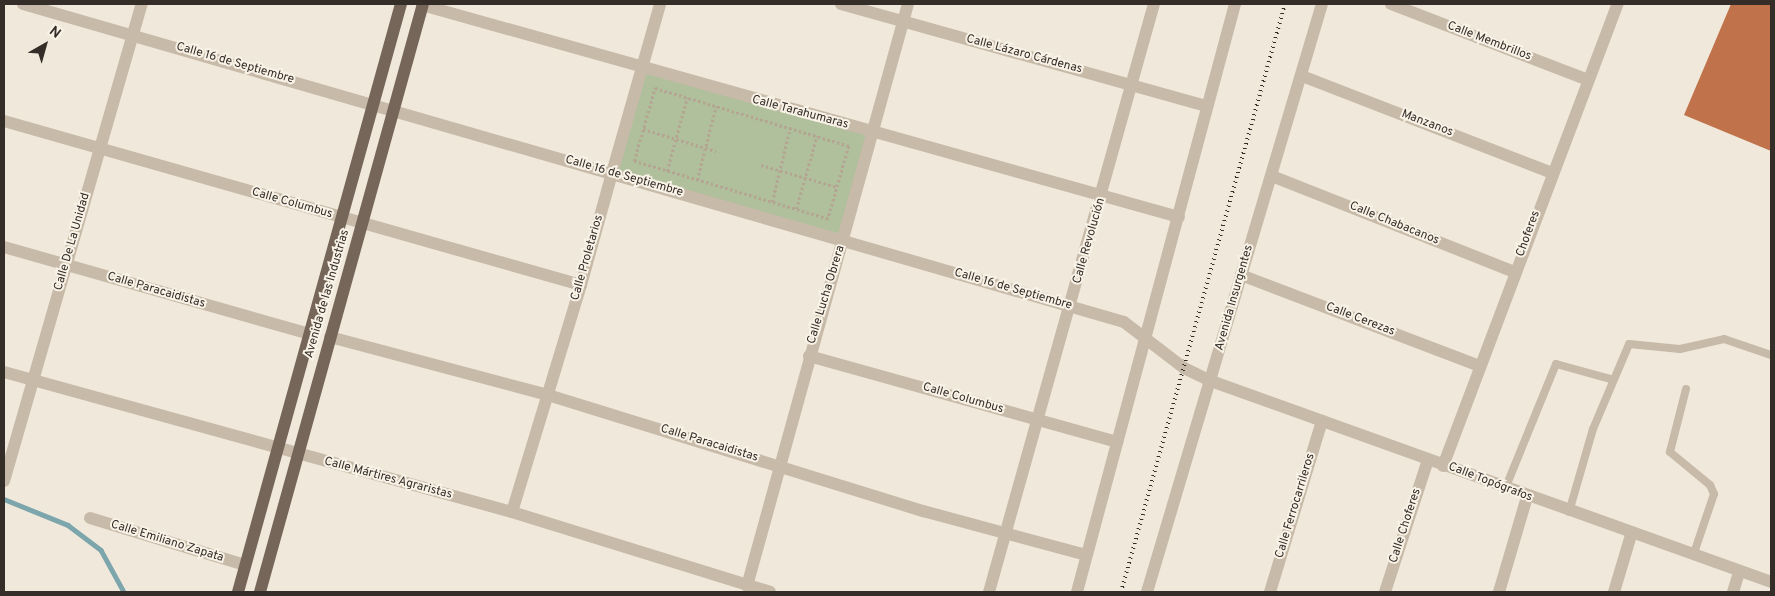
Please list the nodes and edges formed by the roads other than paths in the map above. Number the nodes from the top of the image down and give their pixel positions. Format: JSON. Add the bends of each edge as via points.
{"nodes":[{"id":1,"x":23,"y":4,"type":"edge"},
{"id":2,"x":142,"y":4,"type":"edge"},
{"id":3,"x":401,"y":4,"type":"edge"},
{"id":4,"x":422,"y":4,"type":"edge"},
{"id":5,"x":660,"y":4,"type":"edge"},
{"id":6,"x":841,"y":4,"type":"edge"},
{"id":7,"x":908,"y":4,"type":"edge"},
{"id":8,"x":1154,"y":4,"type":"edge"},
{"id":9,"x":1235,"y":4,"type":"edge"},
{"id":10,"x":1322,"y":4,"type":"edge"},
{"id":11,"x":1391,"y":4,"type":"edge"},
{"id":12,"x":1618,"y":4,"type":"edge"},
{"id":13,"x":903,"y":22,"type":"junction"},
{"id":14,"x":133,"y":35,"type":"junction"},
{"id":15,"x":642,"y":69,"type":"junction"},
{"id":16,"x":1302,"y":76,"type":"junction"},
{"id":17,"x":1588,"y":80,"type":"junction"},
{"id":18,"x":1132,"y":84,"type":"junction"},
{"id":19,"x":374,"y":104,"type":"junction"},
{"id":20,"x":1207,"y":106,"type":"junction"},
{"id":21,"x":393,"y":109,"type":"junction"},
{"id":22,"x":4,"y":121,"type":"edge"},
{"id":23,"x":870,"y":132,"type":"junction"},
{"id":24,"x":100,"y":148,"type":"junction"},
{"id":25,"x":1552,"y":173,"type":"junction"},
{"id":26,"x":612,"y":174,"type":"junction"},
{"id":27,"x":1272,"y":176,"type":"junction"},
{"id":28,"x":1102,"y":197,"type":"junction"},
{"id":29,"x":1179,"y":218,"type":"junction"},
{"id":30,"x":341,"y":219,"type":"junction"},
{"id":31,"x":362,"y":225,"type":"junction"},
{"id":32,"x":843,"y":242,"type":"junction"},
{"id":33,"x":4,"y":247,"type":"edge"},
{"id":34,"x":66,"y":266,"type":"junction"},
{"id":35,"x":1515,"y":272,"type":"junction"},
{"id":36,"x":1241,"y":274,"type":"junction"},
{"id":37,"x":581,"y":285,"type":"junction"},
{"id":38,"x":1072,"y":307,"type":"junction"},
{"id":39,"x":309,"y":334,"type":"junction"},
{"id":40,"x":330,"y":337,"type":"junction"},
{"id":41,"x":1147,"y":337,"type":"junction"},
{"id":42,"x":1771,"y":355,"type":"edge"},
{"id":43,"x":809,"y":356,"type":"junction"},
{"id":44,"x":1479,"y":366,"type":"junction"},
{"id":45,"x":4,"y":372,"type":"edge"},
{"id":46,"x":1611,"y":379,"type":"junction"},
{"id":47,"x":1211,"y":380,"type":"junction"},
{"id":48,"x":34,"y":382,"type":"junction"},
{"id":49,"x":1686,"y":389,"type":"dead end"},
{"id":50,"x":548,"y":395,"type":"junction"},
{"id":51,"x":1039,"y":420,"type":"junction"},
{"id":52,"x":1322,"y":421,"type":"junction"},
{"id":53,"x":1117,"y":442,"type":"junction"},
{"id":54,"x":278,"y":450,"type":"junction"},
{"id":55,"x":298,"y":455,"type":"junction"},
{"id":56,"x":1428,"y":460,"type":"junction"},
{"id":57,"x":777,"y":464,"type":"junction"},
{"id":58,"x":1443,"y":466,"type":"junction"},
{"id":59,"x":4,"y":481,"type":"edge"},
{"id":60,"x":1506,"y":489,"type":"junction"},
{"id":61,"x":1527,"y":497,"type":"junction"},
{"id":62,"x":512,"y":512,"type":"junction"},
{"id":63,"x":1569,"y":512,"type":"junction"},
{"id":64,"x":90,"y":518,"type":"dead end"},
{"id":65,"x":1006,"y":534,"type":"junction"},
{"id":66,"x":1631,"y":535,"type":"junction"},
{"id":67,"x":1086,"y":555,"type":"junction"},
{"id":68,"x":1693,"y":556,"type":"junction"},
{"id":69,"x":245,"y":565,"type":"junction"},
{"id":70,"x":1739,"y":572,"type":"junction"},
{"id":71,"x":1771,"y":582,"type":"edge"},
{"id":72,"x":746,"y":586,"type":"junction"},
{"id":73,"x":238,"y":592,"type":"edge"},
{"id":74,"x":260,"y":592,"type":"edge"},
{"id":75,"x":770,"y":592,"type":"edge"},
{"id":76,"x":989,"y":592,"type":"edge"},
{"id":77,"x":1077,"y":592,"type":"edge"},
{"id":78,"x":1147,"y":592,"type":"edge"},
{"id":79,"x":1270,"y":592,"type":"edge"},
{"id":80,"x":1384,"y":592,"type":"edge"},
{"id":81,"x":1499,"y":592,"type":"edge"},
{"id":82,"x":1614,"y":592,"type":"edge"},
{"id":83,"x":1733,"y":592,"type":"edge"}],
"edges":[{"from":1,"to":14,"type":"street","name":"Calle 16 de Septiembre"},
{"from":2,"to":14,"type":"street","name":"Calle De La Unidad"},
{"from":3,"to":19,"type":"main road","name":"Avenida de las Industrias"},
{"from":4,"to":15,"type":"street","name":"Calle Tarahumaras"},
{"from":4,"to":21,"type":"main road","name":"Avenida de las Industrias"},
{"from":5,"to":15,"type":"street","name":"Calle Proletarios"},
{"from":6,"to":13,"type":"street","name":"Calle Lázaro Cárdenas"},
{"from":7,"to":13,"type":"street","name":"Calle Lucha Obrera"},
{"from":8,"to":18,"type":"street","name":"Calle Revolución"},
{"from":9,"to":20,"type":"street"},
{"from":10,"to":16,"type":"street","name":"Avenida Insurgentes"},
{"from":11,"to":17,"type":"street","name":"Calle Membrillos"},
{"from":12,"to":17,"type":"street","name":"Choferes"},
{"from":13,"to":18,"type":"street","name":"Calle Lázaro Cárdenas"},
{"from":13,"to":23,"type":"street","name":"Calle Lucha Obrera"},
{"from":14,"to":19,"type":"street","name":"Calle 16 de Septiembre"},
{"from":14,"to":24,"type":"street","name":"Calle De La Unidad"},
{"from":15,"to":23,"type":"street","name":"Calle Tarahumaras"},
{"from":15,"to":26,"type":"street","name":"Calle Proletarios"},
{"from":16,"to":25,"type":"street","name":"Manzanos"},
{"from":16,"to":27,"type":"street","name":"Avenida Insurgentes"},
{"from":17,"to":25,"type":"street","name":"Choferes"},
{"from":18,"to":20,"type":"street","name":"Calle Lázaro Cárdenas"},
{"from":18,"to":28,"type":"street","name":"Calle Revolución"},
{"from":19,"to":21,"type":"street","name":"Calle 16 de Septiembre"},
{"from":19,"to":30,"type":"main road","name":"Avenida de las Industrias"},
{"from":20,"to":29,"type":"street"},
{"from":21,"to":26,"type":"street","name":"Calle 16 de Septiembre"},
{"from":21,"to":31,"type":"main road","name":"Avenida de las Industrias"},
{"from":22,"to":24,"type":"street","name":"Calle Columbus"},
{"from":23,"to":28,"type":"street","name":"Calle Tarahumaras"},
{"from":23,"to":32,"type":"street","name":"Calle Lucha Obrera"},
{"from":24,"to":30,"type":"street","name":"Calle Columbus"},
{"from":24,"to":34,"type":"street","name":"Calle De La Unidad"},
{"from":25,"to":35,"type":"street","name":"Choferes"},
{"from":26,"to":32,"type":"street","name":"Calle 16 de Septiembre"},
{"from":26,"to":37,"type":"street","name":"Calle Proletarios"},
{"from":27,"to":35,"type":"street","name":"Calle Chabacanos"},
{"from":27,"to":36,"type":"street","name":"Avenida Insurgentes"},
{"from":28,"to":29,"type":"street","name":"Calle Tarahumaras"},
{"from":28,"to":38,"type":"street","name":"Calle Revolución"},
{"from":29,"to":41,"type":"street"},
{"from":30,"to":31,"type":"street","name":"Calle Columbus"},
{"from":30,"to":39,"type":"main road","name":"Avenida de las Industrias"},
{"from":31,"to":37,"type":"street","name":"Calle Columbus"},
{"from":31,"to":40,"type":"main road","name":"Avenida de las Industrias"},
{"from":32,"to":38,"type":"street","name":"Calle 16 de Septiembre"},
{"from":32,"to":43,"type":"street","name":"Calle Lucha Obrera"},
{"from":33,"to":34,"type":"street","name":"Calle Paracaidistas"},
{"from":34,"to":39,"type":"street","name":"Calle Paracaidistas"},
{"from":34,"to":48,"type":"street","name":"Calle De La Unidad"},
{"from":35,"to":44,"type":"street","name":"Choferes"},
{"from":36,"to":44,"type":"street","name":"Calle Cerezas"},
{"from":36,"to":47,"type":"street","name":"Avenida Insurgentes"},
{"from":37,"to":50,"type":"street","name":"Calle Proletarios"},
{"from":38,"to":41,"type":"street","name":"Calle 16 de Septiembre","via":[[1124,322]]},
{"from":38,"to":51,"type":"street","name":"Calle Revolución"},
{"from":39,"to":54,"type":"main road","name":"Avenida de las Industrias"},
{"from":40,"to":50,"type":"street","name":"Calle Paracaidistas"},
{"from":40,"to":55,"type":"main road","name":"Avenida de las Industrias"},
{"from":41,"to":47,"type":"street","name":"Calle 16 de Septiembre","via":[[1184,368]]},
{"from":41,"to":53,"type":"street"},
{"from":42,"to":46,"type":"lane","via":[[1724,339],[1680,349],[1634,342],[1623,351]]},
{"from":43,"to":51,"type":"street","name":"Calle Columbus"},
{"from":43,"to":57,"type":"street","name":"Calle Lucha Obrera"},
{"from":44,"to":58,"type":"street","name":"Choferes"},
{"from":45,"to":48,"type":"street","name":"Calle Mártires Agraristas"},
{"from":46,"to":60,"type":"lane","via":[[1556,364]]},
{"from":46,"to":63,"type":"lane"},
{"from":47,"to":52,"type":"street","name":"Calle Topógrafos"},
{"from":47,"to":78,"type":"street","name":"Avenida Insurgentes"},
{"from":48,"to":54,"type":"street","name":"Calle Mártires Agraristas"},
{"from":48,"to":59,"type":"street","name":"Calle De La Unidad"},
{"from":49,"to":68,"type":"lane","via":[[1670,452],[1710,485],[1714,494]]},
{"from":50,"to":57,"type":"street","name":"Calle Paracaidistas"},
{"from":50,"to":62,"type":"street","name":"Calle Proletarios"},
{"from":51,"to":53,"type":"street","name":"Calle Columbus"},
{"from":51,"to":65,"type":"street","name":"Calle Revolución"},
{"from":52,"to":56,"type":"street","name":"Calle Topógrafos"},
{"from":52,"to":79,"type":"street","name":"Calle Ferrocarrileros"},
{"from":53,"to":67,"type":"street"},
{"from":54,"to":55,"type":"street","name":"Calle Mártires Agraristas"},
{"from":54,"to":69,"type":"main road","name":"Avenida de las Industrias"},
{"from":55,"to":62,"type":"street","name":"Calle Mártires Agraristas"},
{"from":55,"to":74,"type":"main road","name":"Avenida de las Industrias"},
{"from":56,"to":58,"type":"street","name":"Calle Topógrafos"},
{"from":56,"to":80,"type":"street","name":"Calle Choferes"},
{"from":57,"to":65,"type":"street","name":"Calle Paracaidistas"},
{"from":57,"to":72,"type":"street","name":"Calle Lucha Obrera"},
{"from":58,"to":60,"type":"street","name":"Calle Topógrafos"},
{"from":60,"to":61,"type":"street","name":"Calle Topógrafos"},
{"from":61,"to":63,"type":"street","name":"Calle Topógrafos"},
{"from":61,"to":81,"type":"street"},
{"from":62,"to":72,"type":"street","name":"Calle Mártires Agraristas"},
{"from":63,"to":66,"type":"street","name":"Calle Topógrafos"},
{"from":64,"to":69,"type":"street","name":"Calle Emiliano Zapata"},
{"from":65,"to":67,"type":"street","name":"Calle Paracaidistas"},
{"from":65,"to":76,"type":"street","name":"Calle Revolución"},
{"from":66,"to":68,"type":"street","name":"Calle Topógrafos"},
{"from":66,"to":82,"type":"street"},
{"from":67,"to":77,"type":"street"},
{"from":68,"to":70,"type":"street","name":"Calle Topógrafos"},
{"from":69,"to":73,"type":"main road","name":"Avenida de las Industrias"},
{"from":70,"to":71,"type":"street","name":"Calle Topógrafos"},
{"from":70,"to":83,"type":"street"},
{"from":72,"to":75,"type":"street","name":"Calle Mártires Agraristas"}]}
